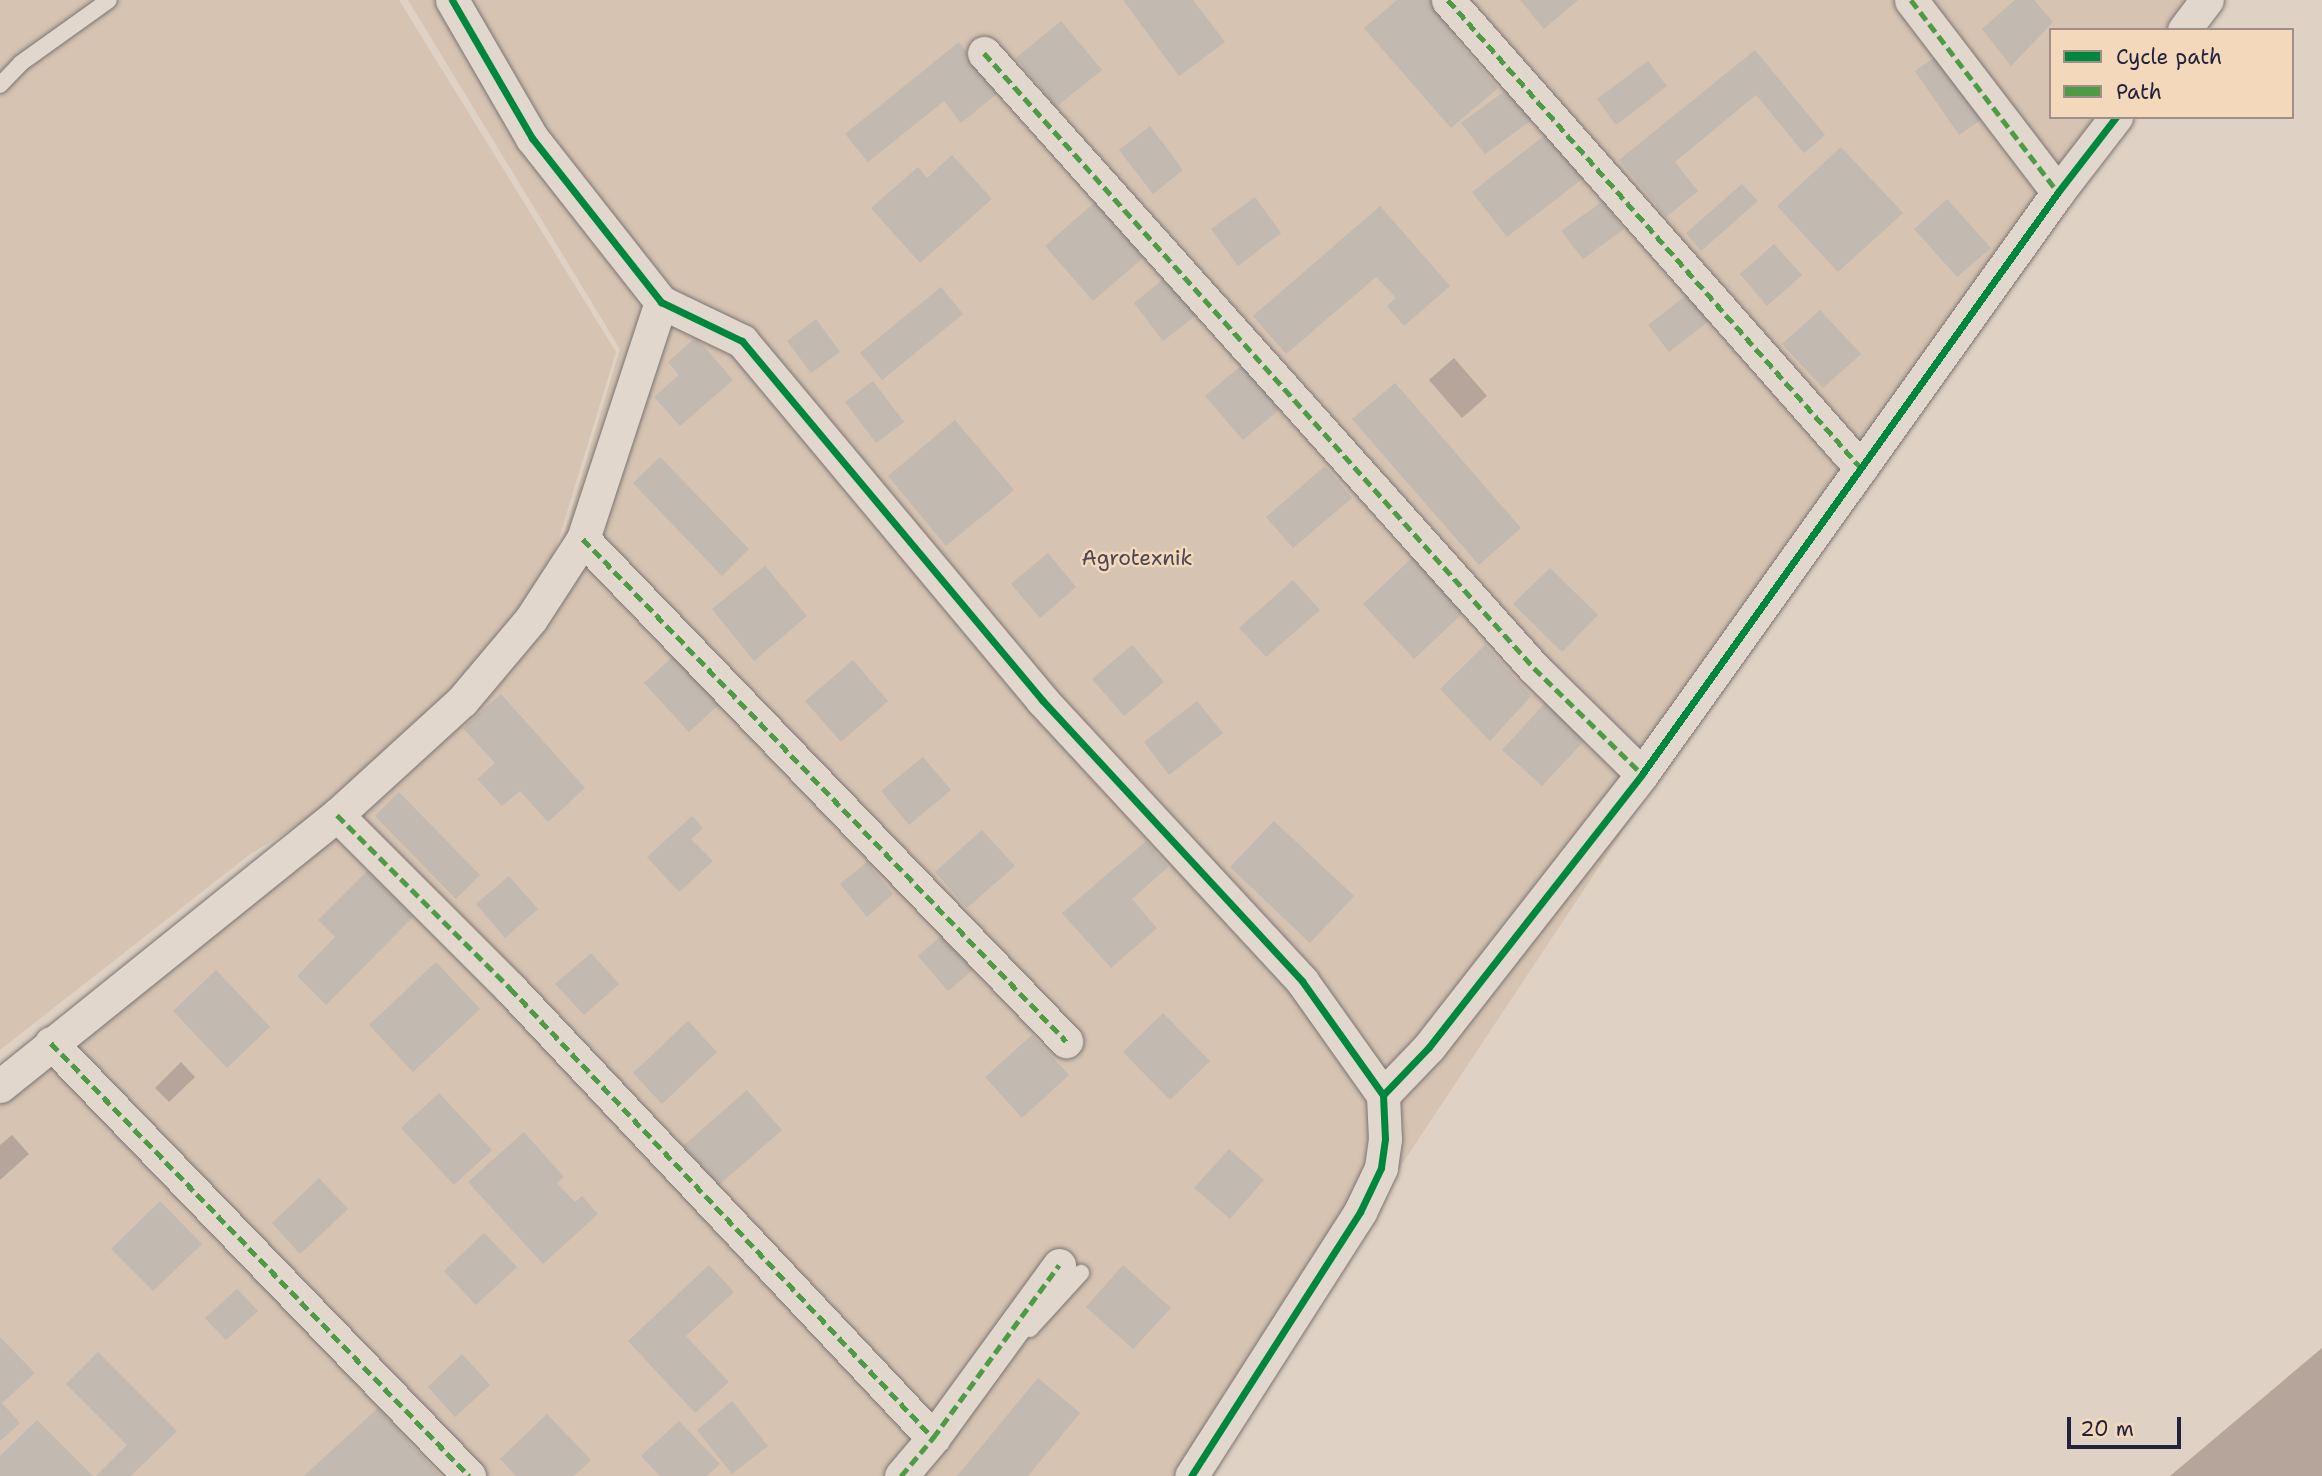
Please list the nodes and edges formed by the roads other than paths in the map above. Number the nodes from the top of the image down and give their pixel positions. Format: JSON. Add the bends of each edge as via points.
{"nodes":[{"id":1,"x":109,"y":0,"type":"edge"},
{"id":2,"x":452,"y":0,"type":"edge"},
{"id":3,"x":1448,"y":0,"type":"edge"},
{"id":4,"x":1910,"y":0,"type":"edge"},
{"id":5,"x":2207,"y":0,"type":"edge"},
{"id":6,"x":2186,"y":28,"type":"edge"},
{"id":7,"x":984,"y":53,"type":"dead end"},
{"id":8,"x":0,"y":85,"type":"edge"},
{"id":9,"x":2114,"y":119,"type":"edge"},
{"id":10,"x":2058,"y":192,"type":"junction"},
{"id":11,"x":661,"y":302,"type":"junction"},
{"id":12,"x":1861,"y":468,"type":"junction"},
{"id":13,"x":583,"y":539,"type":"junction"},
{"id":14,"x":1642,"y":774,"type":"junction"},
{"id":15,"x":337,"y":815,"type":"junction"},
{"id":16,"x":1066,"y":1041,"type":"dead end"},
{"id":17,"x":51,"y":1043,"type":"junction"},
{"id":18,"x":0,"y":1086,"type":"edge"},
{"id":19,"x":1382,"y":1095,"type":"junction"},
{"id":20,"x":1070,"y":1269,"type":"dead end"},
{"id":21,"x":933,"y":1438,"type":"junction"},
{"id":22,"x":469,"y":1476,"type":"edge"},
{"id":23,"x":901,"y":1476,"type":"edge"},
{"id":24,"x":1191,"y":1476,"type":"edge"}],
"edges":[{"from":1,"to":8,"type":"lane","via":[[21,63]]},
{"from":2,"to":11,"type":"street","via":[[532,138]]},
{"from":3,"to":12,"type":"street"},
{"from":4,"to":10,"type":"street"},
{"from":5,"to":6,"type":"street"},
{"from":7,"to":14,"type":"street","via":[[1534,668]]},
{"from":9,"to":10,"type":"street"},
{"from":10,"to":12,"type":"street"},
{"from":11,"to":13,"type":"street"},
{"from":11,"to":19,"type":"street","via":[[742,341],[1042,700],[1302,981]]},
{"from":12,"to":14,"type":"street"},
{"from":13,"to":15,"type":"street","via":[[531,619],[462,701]]},
{"from":13,"to":16,"type":"street"},
{"from":14,"to":19,"type":"street","via":[[1429,1047]]},
{"from":15,"to":17,"type":"street"},
{"from":15,"to":21,"type":"street","via":[[510,988]]},
{"from":17,"to":18,"type":"street"},
{"from":17,"to":22,"type":"street"},
{"from":19,"to":24,"type":"street","via":[[1385,1139],[1381,1168],[1360,1212]]},
{"from":20,"to":21,"type":"street"},
{"from":21,"to":23,"type":"street"}]}
